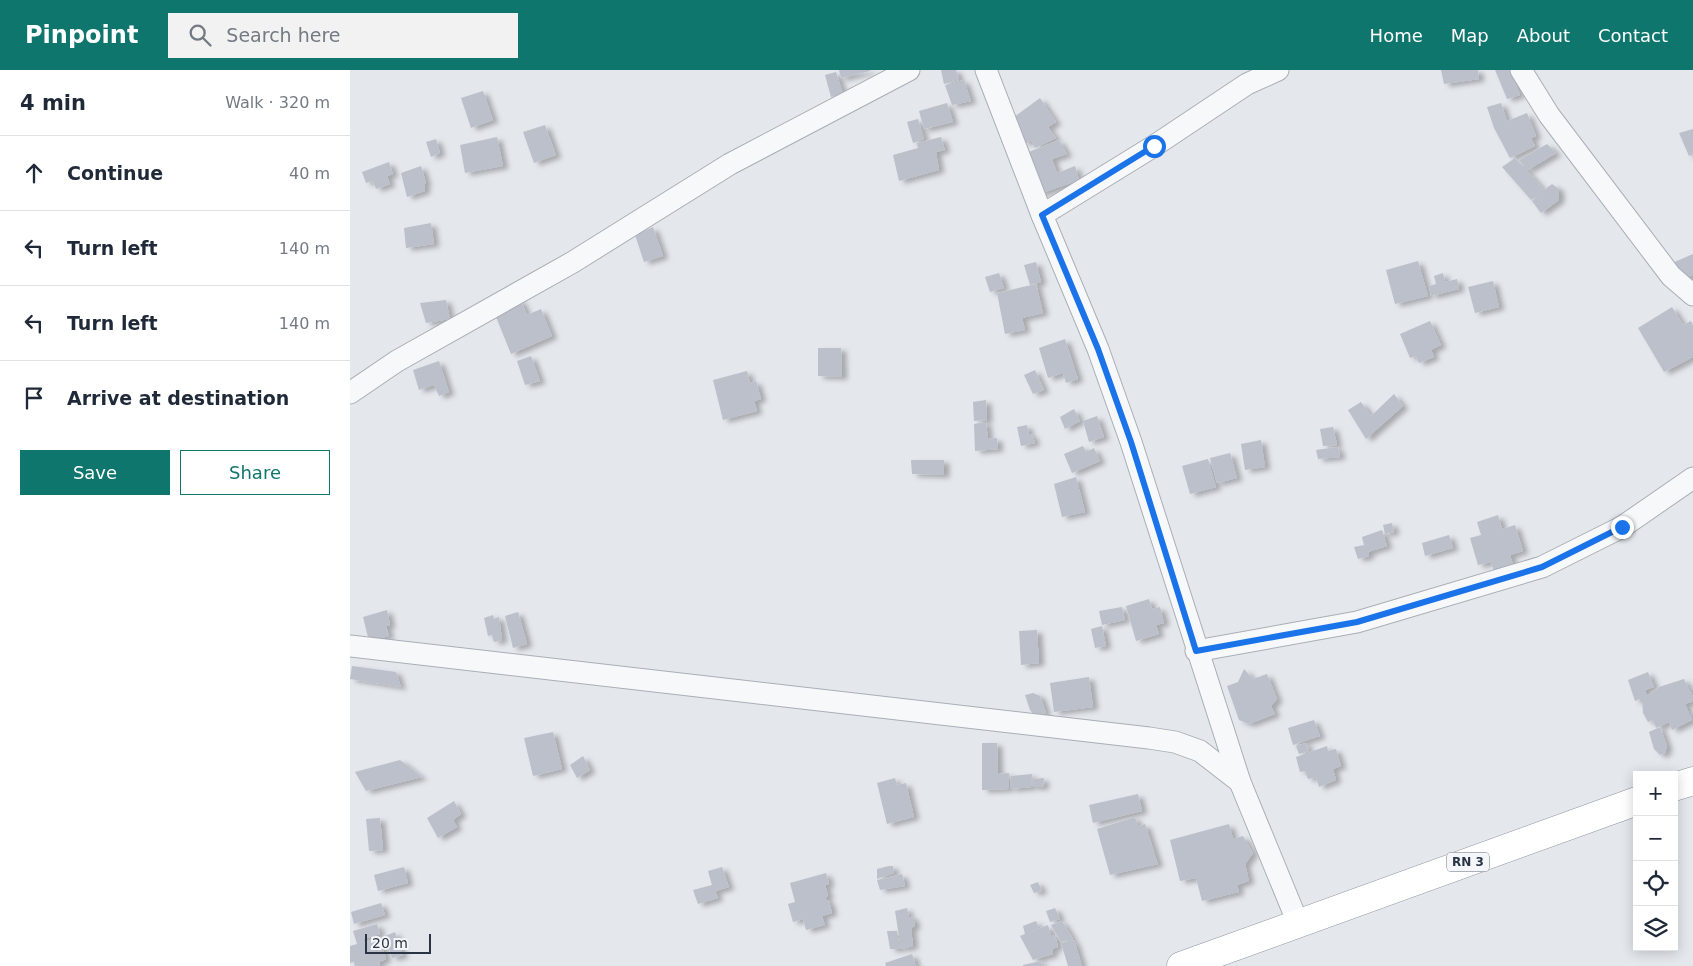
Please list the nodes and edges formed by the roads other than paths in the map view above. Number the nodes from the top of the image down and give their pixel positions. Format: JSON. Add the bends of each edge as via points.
{"nodes":[{"id":1,"x":909,"y":70,"type":"edge"},
{"id":2,"x":986,"y":70,"type":"edge"},
{"id":3,"x":1278,"y":70,"type":"edge"},
{"id":4,"x":1521,"y":70,"type":"edge"},
{"id":5,"x":1042,"y":215,"type":"junction"},
{"id":6,"x":1693,"y":295,"type":"edge"},
{"id":7,"x":350,"y":393,"type":"edge"},
{"id":8,"x":1693,"y":478,"type":"edge"},
{"id":9,"x":350,"y":646,"type":"edge"},
{"id":10,"x":1196,"y":651,"type":"junction"},
{"id":11,"x":1693,"y":780,"type":"edge"},
{"id":12,"x":1240,"y":782,"type":"junction"},
{"id":13,"x":1678,"y":786,"type":"edge"},
{"id":14,"x":1633,"y":802,"type":"edge"},
{"id":15,"x":1298,"y":923,"type":"junction"},
{"id":16,"x":1181,"y":966,"type":"edge"}],
"edges":[{"from":1,"to":7,"type":"street","via":[[730,164],[573,262],[397,361]]},
{"from":2,"to":5,"type":"street"},
{"from":3,"to":5,"type":"street","via":[[1247,84]]},
{"from":4,"to":6,"type":"street","via":[[1549,115],[1671,276]]},
{"from":5,"to":10,"type":"street","via":[[1101,358],[1131,442]]},
{"from":8,"to":10,"type":"street","via":[[1622,527],[1542,567],[1357,622]]},
{"from":9,"to":12,"type":"street","via":[[1167,741],[1200,751]]},
{"from":10,"to":12,"type":"street"},
{"from":11,"to":13,"type":"highway"},
{"from":12,"to":15,"type":"street"},
{"from":14,"to":15,"type":"highway","number":"RN 3"},
{"from":15,"to":16,"type":"highway","number":"RN 3"}]}
